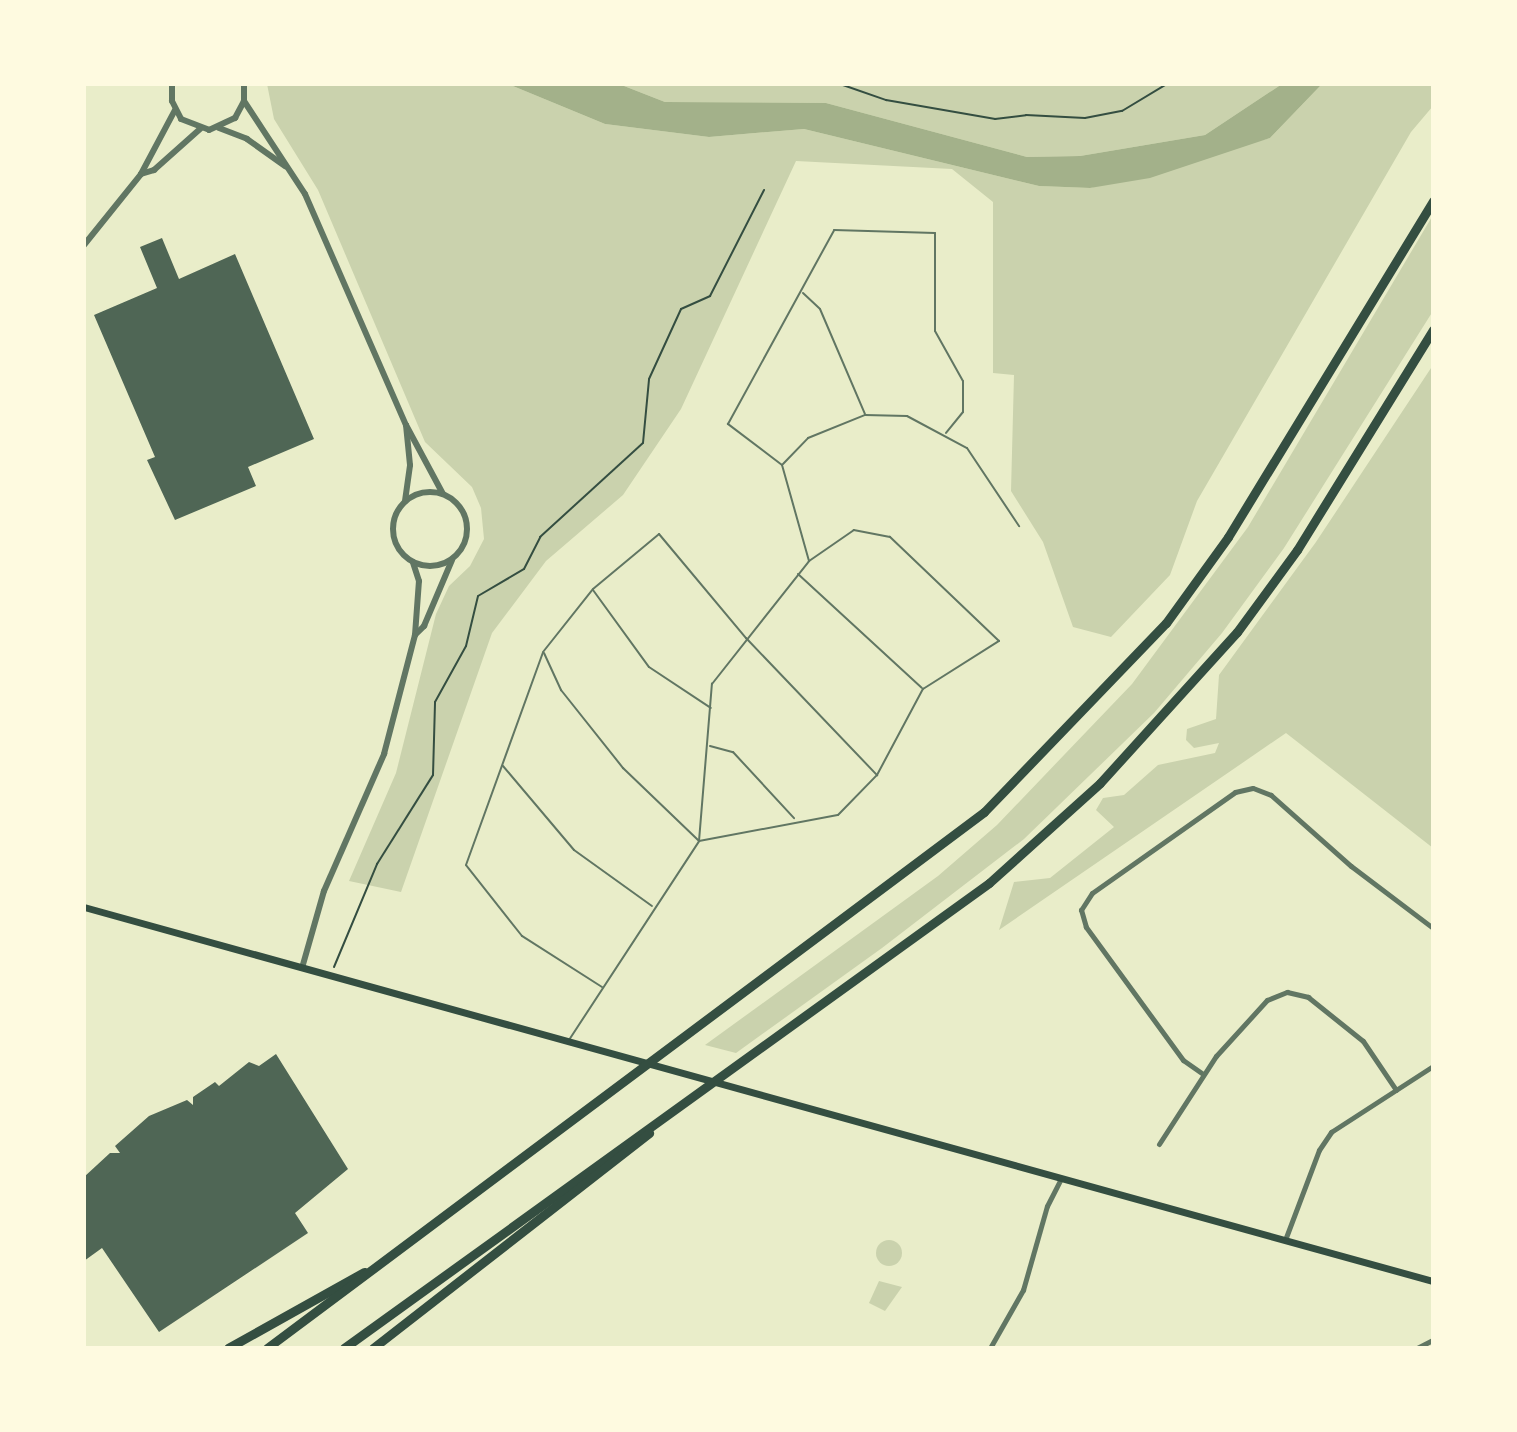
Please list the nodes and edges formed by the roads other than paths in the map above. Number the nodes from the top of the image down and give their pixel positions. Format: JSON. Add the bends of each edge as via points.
{"nodes":[{"id":1,"x":162,"y":84,"type":"edge"},
{"id":2,"x":244,"y":84,"type":"edge"},
{"id":3,"x":171,"y":88,"type":"edge"},
{"id":4,"x":244,"y":101,"type":"junction"},
{"id":5,"x":175,"y":110,"type":"junction"},
{"id":6,"x":219,"y":128,"type":"junction"},
{"id":7,"x":200,"y":129,"type":"junction"},
{"id":8,"x":285,"y":166,"type":"junction"},
{"id":9,"x":141,"y":174,"type":"junction"},
{"id":10,"x":1433,"y":201,"type":"edge"},
{"id":11,"x":84,"y":245,"type":"edge"},
{"id":12,"x":802,"y":292,"type":"junction"},
{"id":13,"x":1433,"y":330,"type":"edge"},
{"id":14,"x":865,"y":415,"type":"junction"},
{"id":15,"x":406,"y":425,"type":"junction"},
{"id":16,"x":946,"y":433,"type":"junction"},
{"id":17,"x":782,"y":465,"type":"junction"},
{"id":18,"x":443,"y":494,"type":"junction"},
{"id":19,"x":405,"y":502,"type":"junction"},
{"id":20,"x":1019,"y":526,"type":"dead end"},
{"id":21,"x":453,"y":559,"type":"junction"},
{"id":22,"x":809,"y":561,"type":"junction"},
{"id":23,"x":413,"y":562,"type":"junction"},
{"id":24,"x":798,"y":574,"type":"junction"},
{"id":25,"x":593,"y":589,"type":"junction"},
{"id":26,"x":415,"y":635,"type":"junction"},
{"id":27,"x":746,"y":638,"type":"junction"},
{"id":28,"x":543,"y":652,"type":"junction"},
{"id":29,"x":923,"y":689,"type":"junction"},
{"id":30,"x":711,"y":708,"type":"junction"},
{"id":31,"x":709,"y":746,"type":"junction"},
{"id":32,"x":503,"y":766,"type":"junction"},
{"id":33,"x":877,"y":775,"type":"junction"},
{"id":34,"x":796,"y":819,"type":"junction"},
{"id":35,"x":699,"y":841,"type":"junction"},
{"id":36,"x":84,"y":907,"type":"edge"},
{"id":37,"x":653,"y":907,"type":"junction"},
{"id":38,"x":1433,"y":928,"type":"edge"},
{"id":39,"x":302,"y":968,"type":"junction"},
{"id":40,"x":603,"y":988,"type":"junction"},
{"id":41,"x":568,"y":1041,"type":"junction"},
{"id":42,"x":1433,"y":1066,"type":"edge"},
{"id":43,"x":1203,"y":1074,"type":"junction"},
{"id":44,"x":1396,"y":1090,"type":"junction"},
{"id":45,"x":668,"y":1114,"type":"junction"},
{"id":46,"x":1159,"y":1144,"type":"dead end"},
{"id":47,"x":1061,"y":1178,"type":"junction"},
{"id":48,"x":1285,"y":1240,"type":"junction"},
{"id":49,"x":381,"y":1264,"type":"junction"},
{"id":50,"x":1433,"y":1281,"type":"edge"},
{"id":51,"x":1433,"y":1340,"type":"edge"},
{"id":52,"x":228,"y":1348,"type":"edge"},
{"id":53,"x":267,"y":1348,"type":"edge"},
{"id":54,"x":344,"y":1348,"type":"edge"},
{"id":55,"x":373,"y":1348,"type":"edge"},
{"id":56,"x":990,"y":1348,"type":"edge"},
{"id":57,"x":1417,"y":1348,"type":"edge"}],
"edges":[{"from":1,"to":3,"type":"street"},
{"from":2,"to":4,"type":"street"},
{"from":3,"to":5,"type":"street"},
{"from":4,"to":6,"type":"street","via":[[235,118]]},
{"from":4,"to":8,"type":"street"},
{"from":5,"to":7,"type":"street"},
{"from":5,"to":9,"type":"street"},
{"from":6,"to":7,"type":"street"},
{"from":6,"to":8,"type":"street","via":[[247,139]]},
{"from":7,"to":9,"type":"street","via":[[154,170]]},
{"from":8,"to":15,"type":"street","via":[[305,194]]},
{"from":9,"to":11,"type":"street"},
{"from":10,"to":49,"type":"highway","via":[[1228,537],[1166,623],[1117,678],[984,812]]},
{"from":12,"to":14,"type":"lane","via":[[820,309]]},
{"from":12,"to":16,"type":"lane","via":[[834,230],[935,233],[935,331],[963,381],[963,412]]},
{"from":12,"to":17,"type":"lane","via":[[728,424]]},
{"from":13,"to":45,"type":"highway","via":[[1297,550],[1171,710],[989,883]]},
{"from":14,"to":16,"type":"lane","via":[[907,416]]},
{"from":14,"to":17,"type":"lane","via":[[808,438]]},
{"from":15,"to":18,"type":"street"},
{"from":15,"to":19,"type":"street","via":[[410,465]]},
{"from":16,"to":20,"type":"lane","via":[[967,448]]},
{"from":17,"to":22,"type":"lane"},
{"from":18,"to":19,"type":"street","via":[[423,493]]},
{"from":18,"to":21,"type":"street","via":[[466,518],[466,541]]},
{"from":19,"to":23,"type":"street","via":[[393,530],[398,547]]},
{"from":21,"to":23,"type":"street","via":[[433,566]]},
{"from":21,"to":26,"type":"street","via":[[424,626]]},
{"from":22,"to":24,"type":"lane"},
{"from":22,"to":29,"type":"lane","via":[[854,530],[890,537],[999,641]]},
{"from":23,"to":26,"type":"street","via":[[419,581]]},
{"from":24,"to":27,"type":"lane"},
{"from":24,"to":29,"type":"lane"},
{"from":25,"to":27,"type":"lane","via":[[659,534]]},
{"from":25,"to":28,"type":"lane"},
{"from":25,"to":30,"type":"lane","via":[[649,667]]},
{"from":26,"to":39,"type":"street","via":[[375,781],[324,891]]},
{"from":27,"to":30,"type":"lane","via":[[712,684]]},
{"from":27,"to":33,"type":"lane"},
{"from":28,"to":32,"type":"lane"},
{"from":28,"to":35,"type":"lane","via":[[561,690],[623,768]]},
{"from":29,"to":33,"type":"lane"},
{"from":30,"to":31,"type":"lane"},
{"from":31,"to":34,"type":"lane","via":[[733,752]]},
{"from":31,"to":35,"type":"lane"},
{"from":32,"to":37,"type":"lane","via":[[574,850]]},
{"from":32,"to":40,"type":"lane","via":[[466,865],[522,936]]},
{"from":33,"to":34,"type":"lane","via":[[838,815]]},
{"from":34,"to":35,"type":"lane"},
{"from":35,"to":37,"type":"lane"},
{"from":36,"to":39,"type":"main road"},
{"from":37,"to":40,"type":"lane"},
{"from":38,"to":43,"type":"street","via":[[1351,866],[1271,795],[1253,788],[1235,792],[1092,893],[1081,910],[1086,927],[1183,1060]]},
{"from":39,"to":41,"type":"main road"},
{"from":40,"to":41,"type":"lane"},
{"from":41,"to":47,"type":"main road"},
{"from":42,"to":44,"type":"street"},
{"from":43,"to":44,"type":"street","via":[[1267,1000],[1287,992],[1308,997],[1363,1041]]},
{"from":43,"to":46,"type":"street"},
{"from":44,"to":48,"type":"street","via":[[1331,1132]]},
{"from":45,"to":54,"type":"highway"},
{"from":45,"to":55,"type":"highway","via":[[628,1154]]},
{"from":47,"to":48,"type":"main road"},
{"from":47,"to":56,"type":"street","via":[[1023,1290]]},
{"from":48,"to":50,"type":"main road"},
{"from":49,"to":52,"type":"highway"},
{"from":49,"to":53,"type":"highway"},
{"from":51,"to":57,"type":"street"}]}
